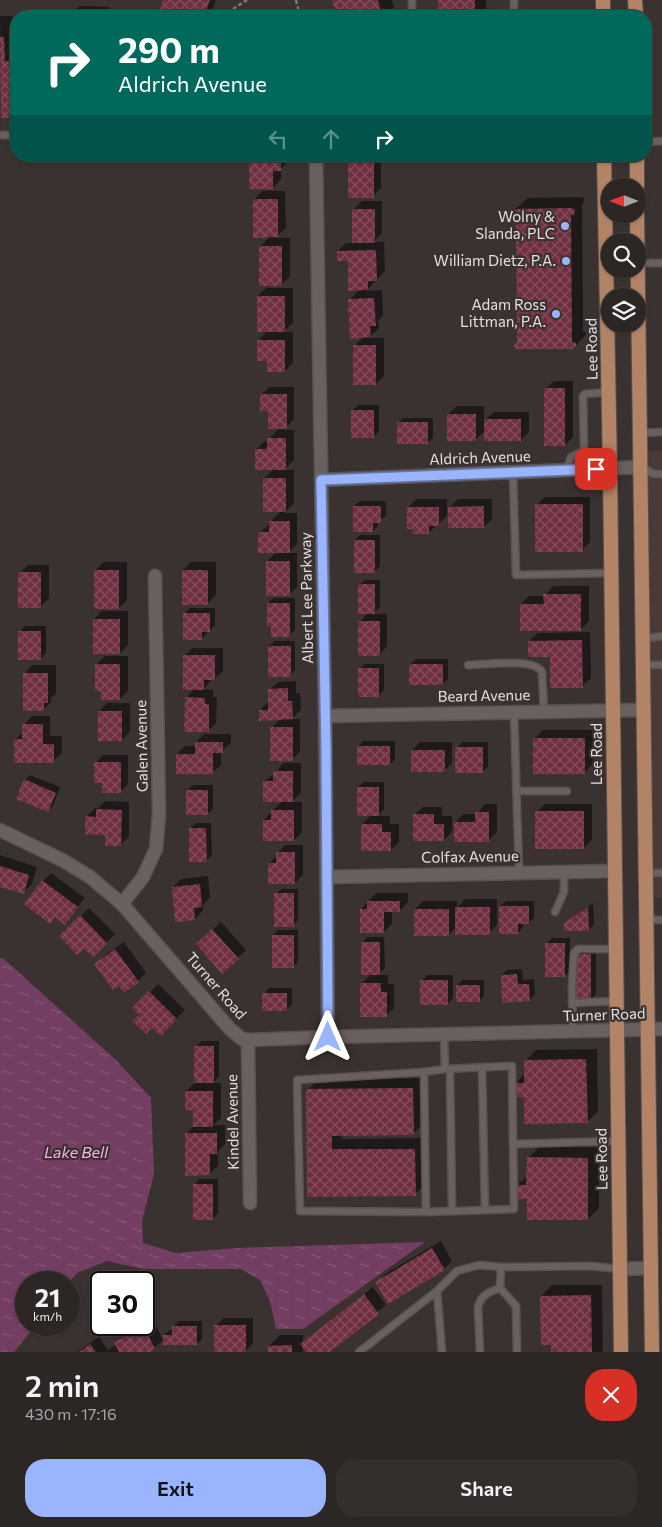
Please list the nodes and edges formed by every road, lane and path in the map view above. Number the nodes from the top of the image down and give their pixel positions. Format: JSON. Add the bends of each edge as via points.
{"nodes":[{"id":1,"x":247,"y":0,"type":"edge"},
{"id":2,"x":231,"y":10,"type":"edge"},
{"id":3,"x":316,"y":162,"type":"edge"},
{"id":4,"x":604,"y":162,"type":"edge"},
{"id":5,"x":637,"y":162,"type":"edge"},
{"id":6,"x":637,"y":178,"type":"edge"},
{"id":7,"x":646,"y":263,"type":"edge"},
{"id":8,"x":662,"y":263,"type":"edge"},
{"id":9,"x":638,"y":278,"type":"edge"},
{"id":10,"x":609,"y":392,"type":"junction"},
{"id":11,"x":662,"y":432,"type":"edge"},
{"id":12,"x":640,"y":433,"type":"junction"},
{"id":13,"x":641,"y":467,"type":"junction"},
{"id":14,"x":610,"y":468,"type":"junction"},
{"id":15,"x":566,"y":471,"type":"junction"},
{"id":16,"x":513,"y":473,"type":"junction"},
{"id":17,"x":662,"y":474,"type":"edge"},
{"id":18,"x":321,"y":480,"type":"junction"},
{"id":19,"x":611,"y":573,"type":"junction"},
{"id":20,"x":155,"y":576,"type":"dead end"},
{"id":21,"x":662,"y":636,"type":"edge"},
{"id":22,"x":642,"y":639,"type":"junction"},
{"id":23,"x":643,"y":665,"type":"junction"},
{"id":24,"x":662,"y":665,"type":"edge"},
{"id":25,"x":468,"y":666,"type":"dead end"},
{"id":26,"x":643,"y":710,"type":"junction"},
{"id":27,"x":613,"y":711,"type":"junction"},
{"id":28,"x":514,"y":712,"type":"junction"},
{"id":29,"x":544,"y":712,"type":"junction"},
{"id":30,"x":325,"y":716,"type":"junction"},
{"id":31,"x":516,"y":791,"type":"junction"},
{"id":32,"x":567,"y":791,"type":"dead end"},
{"id":33,"x":0,"y":830,"type":"edge"},
{"id":34,"x":614,"y":871,"type":"junction"},
{"id":35,"x":519,"y":872,"type":"junction"},
{"id":36,"x":564,"y":872,"type":"junction"},
{"id":37,"x":645,"y":873,"type":"junction"},
{"id":38,"x":662,"y":873,"type":"edge"},
{"id":39,"x":327,"y":877,"type":"junction"},
{"id":40,"x":122,"y":904,"type":"junction"},
{"id":41,"x":555,"y":912,"type":"dead end"},
{"id":42,"x":646,"y":920,"type":"junction"},
{"id":43,"x":662,"y":920,"type":"edge"},
{"id":44,"x":615,"y":949,"type":"junction"},
{"id":45,"x":616,"y":1001,"type":"junction"},
{"id":46,"x":572,"y":1002,"type":"junction"},
{"id":47,"x":647,"y":1030,"type":"junction"},
{"id":48,"x":662,"y":1030,"type":"edge"},
{"id":49,"x":617,"y":1031,"type":"junction"},
{"id":50,"x":574,"y":1032,"type":"junction"},
{"id":51,"x":444,"y":1035,"type":"junction"},
{"id":52,"x":328,"y":1037,"type":"junction"},
{"id":53,"x":248,"y":1040,"type":"junction"},
{"id":54,"x":482,"y":1068,"type":"junction"},
{"id":55,"x":447,"y":1069,"type":"junction"},
{"id":56,"x":424,"y":1072,"type":"junction"},
{"id":57,"x":618,"y":1141,"type":"junction"},
{"id":58,"x":513,"y":1144,"type":"junction"},
{"id":59,"x":250,"y":1203,"type":"dead end"},
{"id":60,"x":485,"y":1210,"type":"junction"},
{"id":61,"x":452,"y":1211,"type":"junction"},
{"id":62,"x":426,"y":1212,"type":"junction"},
{"id":63,"x":501,"y":1267,"type":"junction"},
{"id":64,"x":651,"y":1268,"type":"junction"},
{"id":65,"x":620,"y":1269,"type":"junction"},
{"id":66,"x":500,"y":1288,"type":"junction"},
{"id":67,"x":436,"y":1291,"type":"junction"},
{"id":68,"x":655,"y":1347,"type":"edge"},
{"id":69,"x":359,"y":1352,"type":"edge"},
{"id":70,"x":442,"y":1352,"type":"edge"},
{"id":71,"x":480,"y":1352,"type":"edge"},
{"id":72,"x":517,"y":1352,"type":"edge"},
{"id":73,"x":621,"y":1352,"type":"edge"}],
"edges":[{"from":1,"to":2,"type":"path"},
{"from":3,"to":18,"type":"street","name":"Albert Lee Parkway"},
{"from":4,"to":10,"type":"main road","name":"Lee Road"},
{"from":5,"to":6,"type":"main road"},
{"from":7,"to":8,"type":"lane"},
{"from":9,"to":12,"type":"main road"},
{"from":10,"to":14,"type":"main road","name":"Lee Road"},
{"from":10,"to":15,"type":"lane","via":[[583,396],[584,449],[571,457]]},
{"from":11,"to":12,"type":"lane"},
{"from":12,"to":13,"type":"main road"},
{"from":13,"to":14,"type":"street","name":"Aldrich Avenue"},
{"from":13,"to":17,"type":"lane","via":[[654,474]]},
{"from":13,"to":22,"type":"main road"},
{"from":14,"to":15,"type":"street","name":"Aldrich Avenue"},
{"from":14,"to":19,"type":"main road","name":"Lee Road"},
{"from":15,"to":16,"type":"street","name":"Aldrich Avenue"},
{"from":16,"to":18,"type":"street","name":"Aldrich Avenue"},
{"from":16,"to":19,"type":"lane","via":[[516,575]]},
{"from":18,"to":30,"type":"street","name":"Albert Lee Parkway"},
{"from":19,"to":27,"type":"main road","name":"Lee Road"},
{"from":20,"to":40,"type":"street","name":"Galen Avenue","via":[[159,815],[156,849],[143,877]]},
{"from":21,"to":22,"type":"lane"},
{"from":22,"to":23,"type":"main road"},
{"from":23,"to":24,"type":"lane"},
{"from":23,"to":26,"type":"main road"},
{"from":25,"to":29,"type":"lane","via":[[524,663],[540,668]]},
{"from":26,"to":27,"type":"street","name":"Beard Avenue"},
{"from":26,"to":37,"type":"main road"},
{"from":27,"to":29,"type":"street","name":"Beard Avenue"},
{"from":27,"to":34,"type":"main road","name":"Lee Road"},
{"from":28,"to":29,"type":"street","name":"Beard Avenue"},
{"from":28,"to":30,"type":"street","name":"Beard Avenue"},
{"from":28,"to":31,"type":"lane"},
{"from":30,"to":39,"type":"street","name":"Albert Lee Parkway"},
{"from":31,"to":32,"type":"lane"},
{"from":31,"to":35,"type":"lane"},
{"from":33,"to":40,"type":"street","name":"Turner Road","via":[[64,861],[90,877]]},
{"from":34,"to":36,"type":"street","name":"Colfax Avenue"},
{"from":34,"to":44,"type":"main road","name":"Lee Road"},
{"from":35,"to":36,"type":"street","name":"Colfax Avenue"},
{"from":35,"to":39,"type":"street","name":"Colfax Avenue"},
{"from":36,"to":41,"type":"lane","via":[[564,892]]},
{"from":37,"to":38,"type":"lane"},
{"from":37,"to":42,"type":"main road"},
{"from":39,"to":52,"type":"street","name":"Albert Lee Parkway"},
{"from":40,"to":53,"type":"street","name":"Turner Road","via":[[230,1029]]},
{"from":42,"to":43,"type":"lane"},
{"from":42,"to":47,"type":"main road"},
{"from":44,"to":45,"type":"main road","name":"Lee Road"},
{"from":44,"to":46,"type":"lane","via":[[578,949],[574,953]]},
{"from":45,"to":46,"type":"lane"},
{"from":45,"to":49,"type":"main road","name":"Lee Road"},
{"from":46,"to":50,"type":"lane"},
{"from":47,"to":48,"type":"street","name":"Turner Road"},
{"from":47,"to":49,"type":"street","name":"Turner Road"},
{"from":47,"to":64,"type":"main road","via":[[653,1219]]},
{"from":49,"to":50,"type":"street","name":"Turner Road"},
{"from":49,"to":57,"type":"main road","name":"Lee Road"},
{"from":50,"to":51,"type":"street","name":"Turner Road"},
{"from":51,"to":52,"type":"street","name":"Turner Road"},
{"from":51,"to":55,"type":"lane"},
{"from":52,"to":53,"type":"street","name":"Turner Road"},
{"from":53,"to":59,"type":"street","name":"Kindel Avenue"},
{"from":54,"to":55,"type":"lane"},
{"from":54,"to":58,"type":"lane","via":[[512,1066]]},
{"from":54,"to":60,"type":"lane"},
{"from":55,"to":56,"type":"lane"},
{"from":55,"to":61,"type":"lane"},
{"from":56,"to":62,"type":"lane"},
{"from":56,"to":62,"type":"lane","via":[[297,1080],[297,1089],[300,1211]]},
{"from":57,"to":58,"type":"lane"},
{"from":57,"to":65,"type":"main road","name":"Lee Road"},
{"from":58,"to":60,"type":"lane","via":[[514,1209]]},
{"from":60,"to":61,"type":"lane"},
{"from":61,"to":62,"type":"lane"},
{"from":63,"to":65,"type":"lane","via":[[591,1266]]},
{"from":63,"to":66,"type":"lane"},
{"from":63,"to":67,"type":"lane","via":[[479,1265],[457,1272]]},
{"from":64,"to":65,"type":"street"},
{"from":64,"to":68,"type":"main road"},
{"from":65,"to":73,"type":"main road","name":"Lee Road"},
{"from":66,"to":71,"type":"lane","via":[[479,1300]]},
{"from":66,"to":72,"type":"lane","via":[[516,1306]]},
{"from":67,"to":69,"type":"lane"},
{"from":67,"to":70,"type":"lane"}]}
